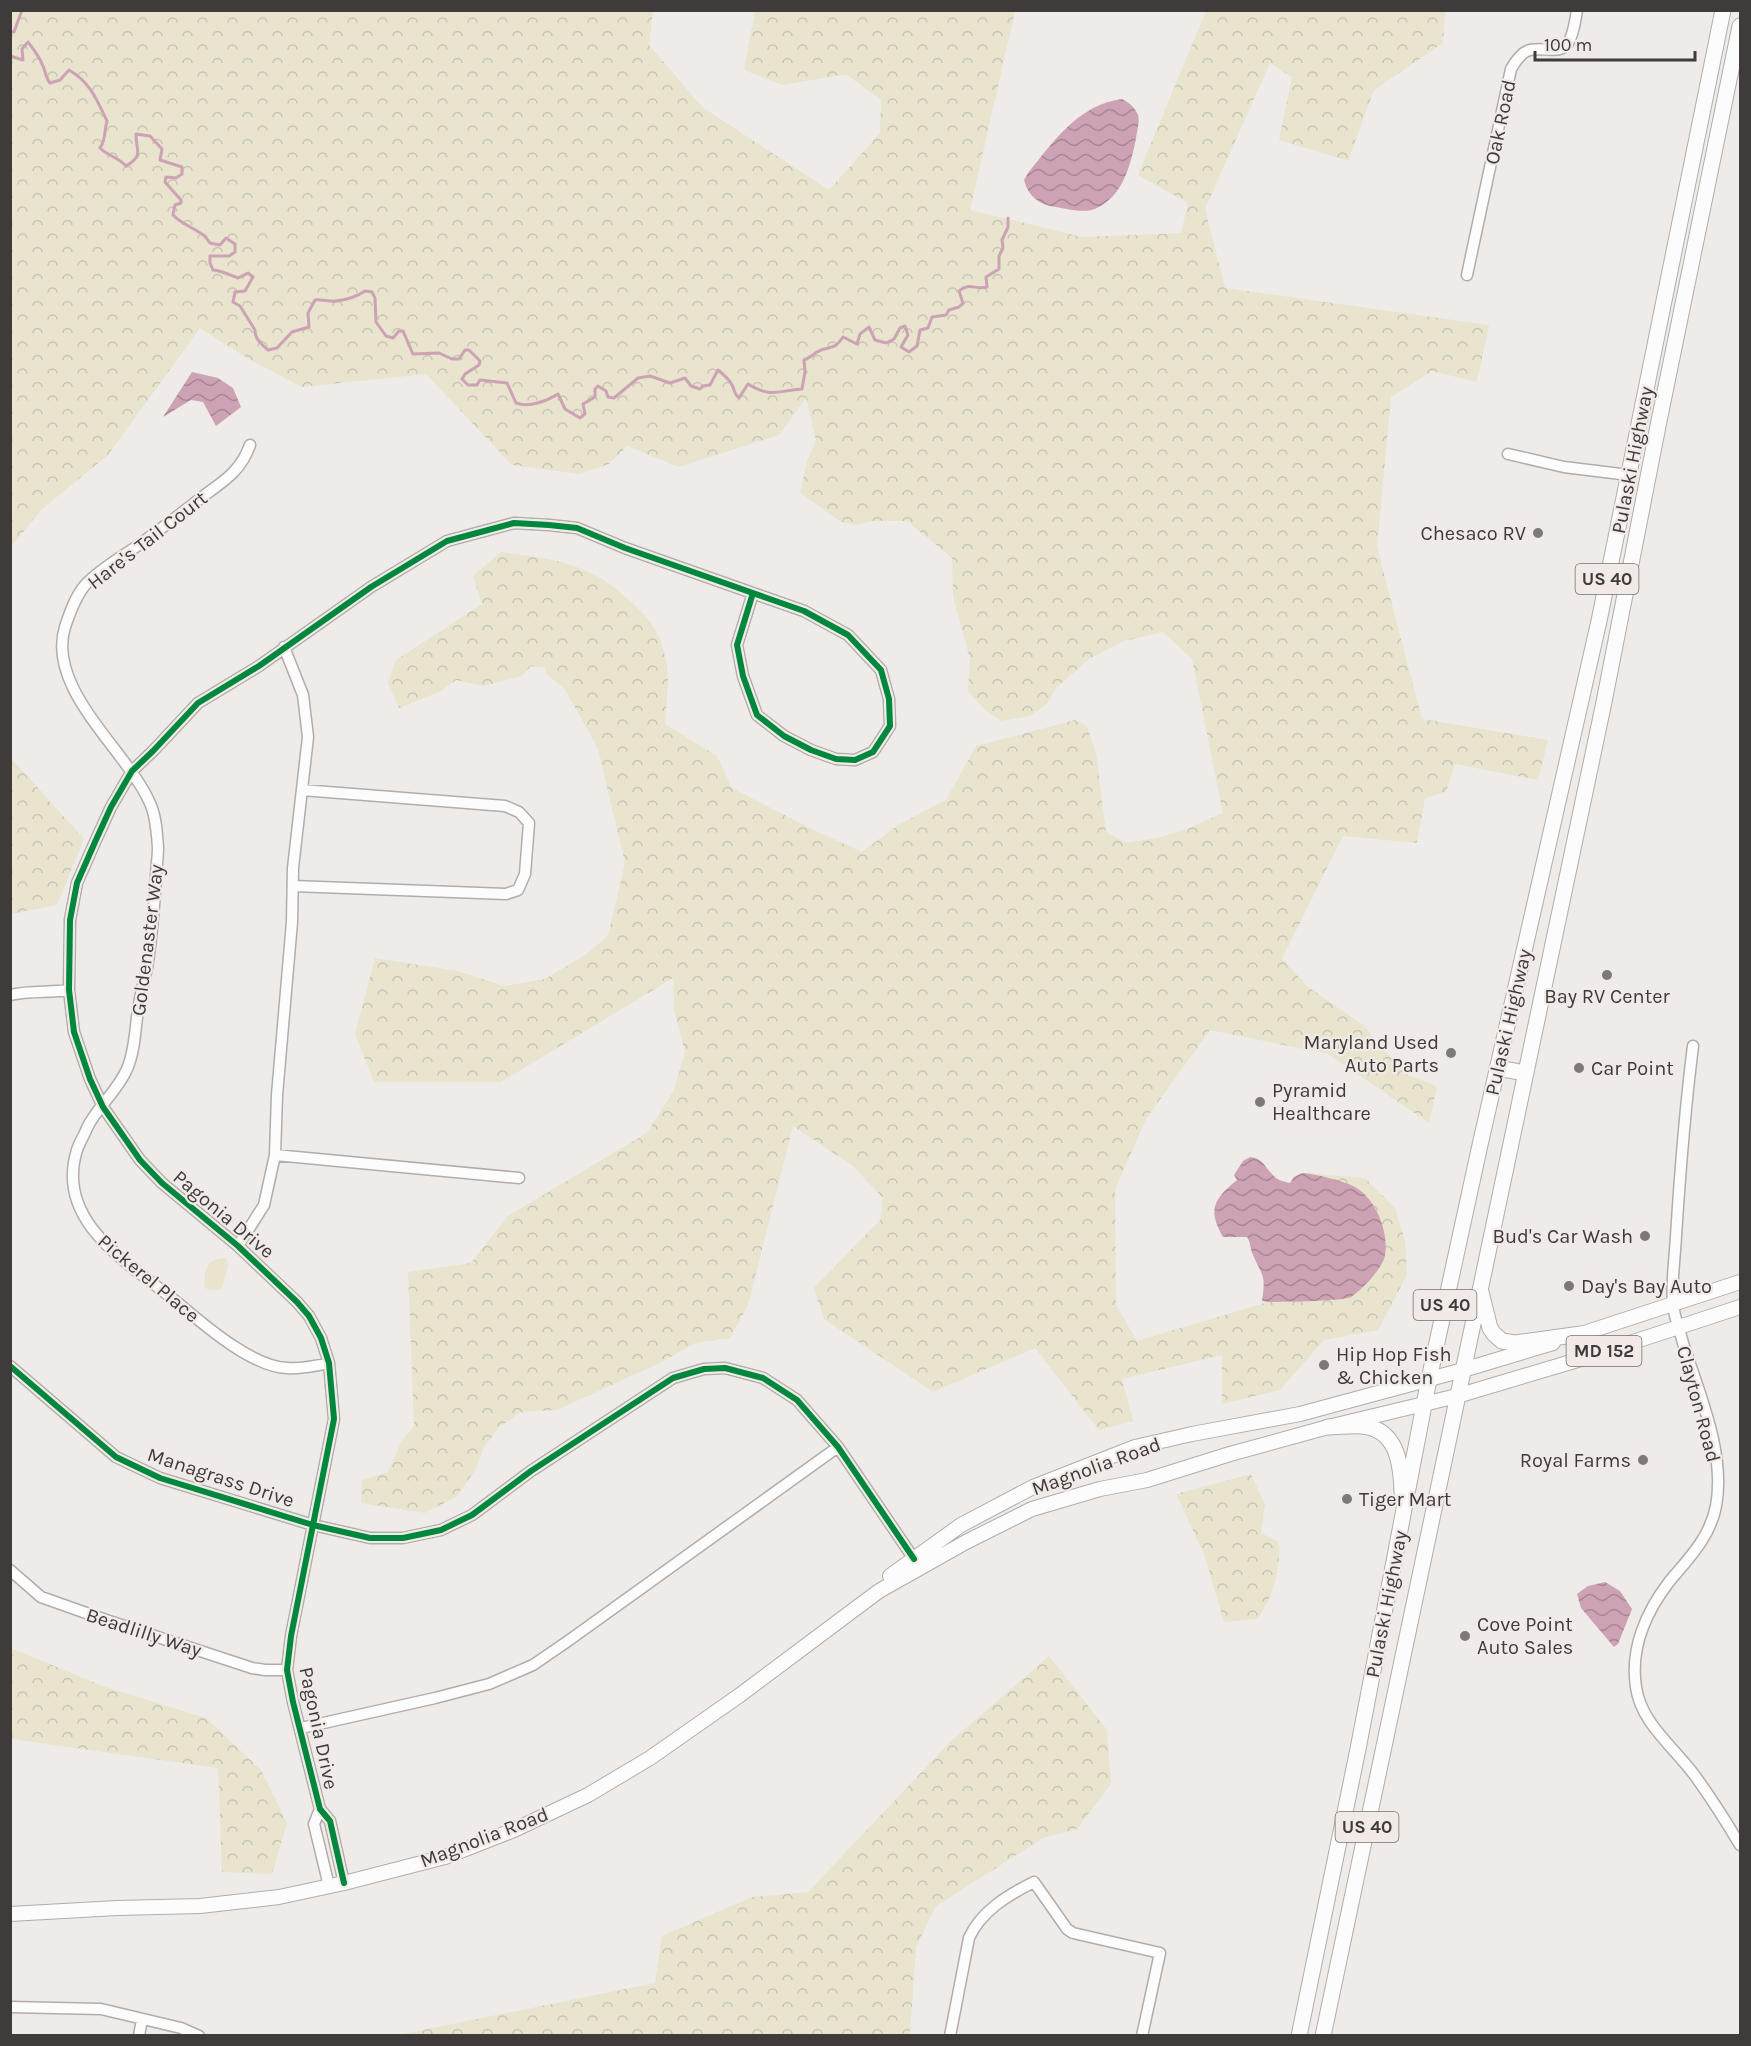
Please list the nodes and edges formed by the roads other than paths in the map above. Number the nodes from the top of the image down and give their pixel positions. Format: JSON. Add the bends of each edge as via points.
{"nodes":[{"id":1,"x":1577,"y":10,"type":"edge"},
{"id":2,"x":1723,"y":10,"type":"edge"},
{"id":3,"x":1740,"y":26,"type":"edge"},
{"id":4,"x":1467,"y":275,"type":"dead end"},
{"id":5,"x":250,"y":445,"type":"dead end"},
{"id":6,"x":1508,"y":454,"type":"dead end"},
{"id":7,"x":1629,"y":476,"type":"junction"},
{"id":8,"x":753,"y":593,"type":"junction"},
{"id":9,"x":284,"y":647,"type":"junction"},
{"id":10,"x":132,"y":771,"type":"junction"},
{"id":11,"x":302,"y":789,"type":"junction"},
{"id":12,"x":292,"y":886,"type":"junction"},
{"id":13,"x":69,"y":990,"type":"junction"},
{"id":14,"x":10,"y":995,"type":"edge"},
{"id":15,"x":1693,"y":1046,"type":"dead end"},
{"id":16,"x":1497,"y":1068,"type":"junction"},
{"id":17,"x":1526,"y":1073,"type":"junction"},
{"id":18,"x":103,"y":1107,"type":"junction"},
{"id":19,"x":275,"y":1155,"type":"junction"},
{"id":20,"x":519,"y":1178,"type":"dead end"},
{"id":21,"x":238,"y":1246,"type":"junction"},
{"id":22,"x":1740,"y":1282,"type":"edge"},
{"id":23,"x":1480,"y":1289,"type":"junction"},
{"id":24,"x":1673,"y":1304,"type":"junction"},
{"id":25,"x":1740,"y":1307,"type":"edge"},
{"id":26,"x":1679,"y":1327,"type":"junction"},
{"id":27,"x":1581,"y":1334,"type":"junction"},
{"id":28,"x":329,"y":1363,"type":"junction"},
{"id":29,"x":10,"y":1366,"type":"edge"},
{"id":30,"x":1463,"y":1370,"type":"junction"},
{"id":31,"x":1429,"y":1379,"type":"junction"},
{"id":32,"x":1457,"y":1396,"type":"junction"},
{"id":33,"x":1425,"y":1404,"type":"junction"},
{"id":34,"x":1328,"y":1427,"type":"junction"},
{"id":35,"x":838,"y":1448,"type":"junction"},
{"id":36,"x":313,"y":1525,"type":"junction"},
{"id":37,"x":1400,"y":1535,"type":"junction"},
{"id":38,"x":914,"y":1558,"type":"junction"},
{"id":39,"x":10,"y":1570,"type":"edge"},
{"id":40,"x":806,"y":1646,"type":"junction"},
{"id":41,"x":287,"y":1670,"type":"junction"},
{"id":42,"x":301,"y":1728,"type":"junction"},
{"id":43,"x":320,"y":1809,"type":"junction"},
{"id":44,"x":1740,"y":1845,"type":"edge"},
{"id":45,"x":344,"y":1882,"type":"junction"},
{"id":46,"x":328,"y":1886,"type":"junction"},
{"id":47,"x":10,"y":1914,"type":"edge"},
{"id":48,"x":10,"y":2007,"type":"edge"},
{"id":49,"x":142,"y":2019,"type":"junction"},
{"id":50,"x":139,"y":2036,"type":"edge"},
{"id":51,"x":199,"y":2036,"type":"edge"},
{"id":52,"x":950,"y":2036,"type":"edge"},
{"id":53,"x":1143,"y":2036,"type":"edge"},
{"id":54,"x":1299,"y":2036,"type":"edge"},
{"id":55,"x":1323,"y":2036,"type":"edge"}],
"edges":[{"from":1,"to":4,"type":"street","name":"Oak Road","via":[[1567,46],[1560,50],[1527,51],[1511,69]]},
{"from":2,"to":7,"type":"highway","name":"Pulaski Highway","number":"US 40"},
{"from":3,"to":17,"type":"highway","name":"Pulaski Highway","number":"US 40","via":[[1605,702]]},
{"from":5,"to":10,"type":"street","name":"Hare's Tail Court","via":[[234,472],[100,572],[84,586],[72,606],[64,631],[67,675]]},
{"from":6,"to":7,"type":"street"},
{"from":7,"to":16,"type":"highway","name":"Pulaski Highway","number":"US 40"},
{"from":8,"to":8,"type":"street","via":[[804,611],[848,635],[881,670],[889,699],[890,726],[873,752],[855,760],[836,759],[784,736],[758,715],[742,676],[737,645]]},
{"from":8,"to":9,"type":"street","name":"Pagonia Drive","via":[[577,528],[514,523],[447,541]]},
{"from":9,"to":10,"type":"street","name":"Pagonia Drive","via":[[198,703]]},
{"from":9,"to":11,"type":"street","via":[[303,695],[308,737]]},
{"from":10,"to":13,"type":"street","name":"Pagonia Drive","via":[[77,883],[70,920]]},
{"from":10,"to":18,"type":"street","name":"Goldenaster Way","via":[[151,804],[158,848],[155,894],[129,1067]]},
{"from":11,"to":12,"type":"street"},
{"from":11,"to":12,"type":"street","via":[[506,806],[529,823],[525,874],[518,890],[506,894]]},
{"from":12,"to":19,"type":"street"},
{"from":13,"to":14,"type":"street"},
{"from":13,"to":18,"type":"street","name":"Pagonia Drive","via":[[75,1032]]},
{"from":15,"to":24,"type":"street","name":"Clayton Road"},
{"from":16,"to":17,"type":"highway"},
{"from":16,"to":31,"type":"highway","name":"Pulaski Highway","number":"US 40"},
{"from":17,"to":23,"type":"highway","name":"Pulaski Highway","number":"US 40"},
{"from":18,"to":21,"type":"street","name":"Pagonia Drive","via":[[140,1160],[162,1183]]},
{"from":18,"to":28,"type":"street","name":"Pickerel Place","via":[[93,1117],[76,1152],[73,1176],[84,1219],[97,1235],[120,1258],[235,1347],[266,1364],[285,1368]]},
{"from":19,"to":20,"type":"street"},
{"from":19,"to":21,"type":"street","via":[[264,1205]]},
{"from":21,"to":28,"type":"street","name":"Pagonia Drive","via":[[309,1316]]},
{"from":22,"to":24,"type":"main road","number":"MD 152"},
{"from":23,"to":27,"type":"highway","via":[[1490,1328],[1502,1341],[1515,1343]]},
{"from":23,"to":30,"type":"highway","name":"Pulaski Highway","number":"US 40"},
{"from":24,"to":26,"type":"street","name":"Clayton Road"},
{"from":24,"to":27,"type":"main road","number":"MD 152"},
{"from":25,"to":26,"type":"main road","number":"MD 152"},
{"from":26,"to":32,"type":"main road","number":"MD 152"},
{"from":26,"to":44,"type":"street","name":"Clayton Road","via":[[1711,1430],[1717,1469],[1716,1507],[1706,1535],[1657,1598],[1642,1628],[1634,1670],[1636,1689],[1656,1730],[1697,1778]]},
{"from":27,"to":30,"type":"main road","number":"MD 152"},
{"from":28,"to":36,"type":"street","name":"Pagonia Drive","via":[[334,1419]]},
{"from":29,"to":36,"type":"street","name":"Managrass Drive","via":[[117,1457],[160,1478]]},
{"from":30,"to":31,"type":"main road","number":"MD 152"},
{"from":30,"to":32,"type":"highway","name":"Pulaski Highway","number":"US 40"},
{"from":31,"to":33,"type":"highway","name":"Pulaski Highway","number":"US 40"},
{"from":31,"to":38,"type":"main road","name":"Magnolia Road","number":"MD 152","via":[[1300,1414],[1135,1447],[1033,1487],[962,1525]]},
{"from":32,"to":33,"type":"main road","number":"MD 152"},
{"from":32,"to":55,"type":"highway","name":"Pulaski Highway","number":"US 40"},
{"from":33,"to":34,"type":"main road","name":"Magnolia Road","number":"MD 152"},
{"from":33,"to":37,"type":"highway","name":"Pulaski Highway","number":"US 40"},
{"from":34,"to":37,"type":"highway","via":[[1374,1428],[1392,1443],[1401,1468]]},
{"from":34,"to":40,"type":"main road","name":"Magnolia Road","number":"MD 152","via":[[1032,1509],[885,1587]]},
{"from":35,"to":36,"type":"street","name":"Managrass Drive","via":[[797,1400],[763,1378],[725,1368],[704,1369],[673,1378],[531,1471],[472,1515],[441,1530],[403,1538],[370,1538]]},
{"from":35,"to":38,"type":"street","name":"Managrass Drive"},
{"from":35,"to":42,"type":"street","via":[[532,1665],[489,1684]]},
{"from":36,"to":41,"type":"street","name":"Pagonia Drive"},
{"from":37,"to":54,"type":"highway","name":"Pulaski Highway","number":"US 40"},
{"from":38,"to":40,"type":"main road","name":"Magnolia Road","number":"MD 152","via":[[861,1596]]},
{"from":39,"to":41,"type":"street","name":"Beadlilly Way","via":[[41,1597],[252,1668]]},
{"from":40,"to":45,"type":"main road","name":"Magnolia Road","number":"MD 152","via":[[650,1758],[588,1795],[444,1857]]},
{"from":41,"to":42,"type":"street","name":"Pagonia Drive"},
{"from":42,"to":43,"type":"street","name":"Pagonia Drive"},
{"from":43,"to":45,"type":"street","name":"Pagonia Drive","via":[[330,1821]]},
{"from":43,"to":46,"type":"street","name":"Pagonia Drive","via":[[314,1824]]},
{"from":45,"to":46,"type":"main road","name":"Magnolia Road","number":"MD 152"},
{"from":46,"to":47,"type":"main road","name":"Magnolia Road","number":"MD 152","via":[[279,1897],[200,1906]]},
{"from":48,"to":49,"type":"street","via":[[101,2009]]},
{"from":49,"to":50,"type":"street"},
{"from":49,"to":51,"type":"street"},
{"from":52,"to":53,"type":"street","via":[[969,1938],[976,1923],[1034,1882],[1073,1933],[1160,1953]]}]}
